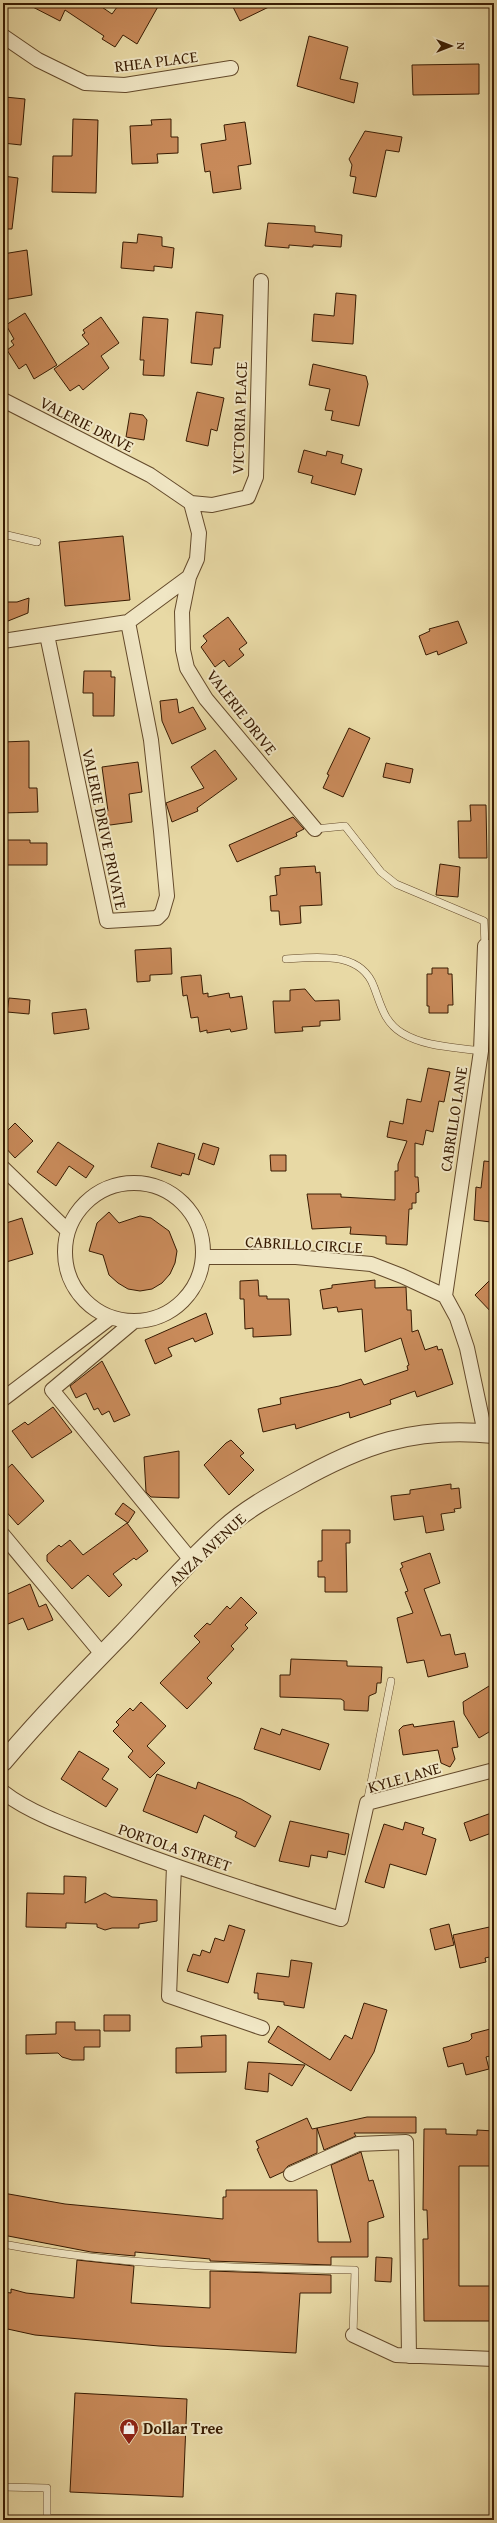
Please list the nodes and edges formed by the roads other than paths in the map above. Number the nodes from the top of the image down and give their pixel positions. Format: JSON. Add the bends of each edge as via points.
{"nodes":[{"id":1,"x":3,"y":36,"type":"edge"},
{"id":2,"x":231,"y":68,"type":"dead end"},
{"id":3,"x":261,"y":281,"type":"dead end"},
{"id":4,"x":3,"y":400,"type":"edge"},
{"id":5,"x":191,"y":503,"type":"junction"},
{"id":6,"x":3,"y":534,"type":"edge"},
{"id":7,"x":37,"y":542,"type":"dead end"},
{"id":8,"x":189,"y":577,"type":"junction"},
{"id":9,"x":128,"y":622,"type":"junction"},
{"id":10,"x":48,"y":635,"type":"junction"},
{"id":11,"x":3,"y":641,"type":"edge"},
{"id":12,"x":315,"y":829,"type":"joint"},
{"id":13,"x":485,"y":946,"type":"joint"},
{"id":14,"x":286,"y":959,"type":"dead end"},
{"id":15,"x":481,"y":1051,"type":"junction"},
{"id":16,"x":3,"y":1168,"type":"edge"},
{"id":17,"x":68,"y":1231,"type":"junction"},
{"id":18,"x":204,"y":1257,"type":"junction"},
{"id":19,"x":445,"y":1296,"type":"junction"},
{"id":20,"x":110,"y":1318,"type":"junction"},
{"id":21,"x":133,"y":1322,"type":"junction"},
{"id":22,"x":3,"y":1399,"type":"edge"},
{"id":23,"x":490,"y":1434,"type":"edge"},
{"id":24,"x":3,"y":1535,"type":"edge"},
{"id":25,"x":191,"y":1560,"type":"junction"},
{"id":26,"x":102,"y":1654,"type":"junction"},
{"id":27,"x":391,"y":1681,"type":"dead end"},
{"id":28,"x":3,"y":1762,"type":"edge"},
{"id":29,"x":494,"y":1770,"type":"edge"},
{"id":30,"x":3,"y":1792,"type":"edge"},
{"id":31,"x":367,"y":1803,"type":"junction"},
{"id":32,"x":174,"y":1866,"type":"junction"},
{"id":33,"x":341,"y":1919,"type":"joint"},
{"id":34,"x":262,"y":2028,"type":"dead end"},
{"id":35,"x":291,"y":2174,"type":"dead end"},
{"id":36,"x":3,"y":2244,"type":"edge"},
{"id":37,"x":353,"y":2335,"type":"joint"},
{"id":38,"x":409,"y":2356,"type":"junction"},
{"id":39,"x":494,"y":2359,"type":"edge"},
{"id":40,"x":3,"y":2487,"type":"edge"},
{"id":41,"x":47,"y":2519,"type":"edge"},
{"id":42,"x":167,"y":2520,"type":"edge"}],
"edges":[{"from":1,"to":2,"type":"street","name":"RHEA PLACE","via":[[38,60],[85,83],[125,85]]},
{"from":3,"to":5,"type":"street","name":"VICTORIA PLACE","via":[[256,477],[248,497],[212,505]]},
{"from":4,"to":5,"type":"street","name":"VALERIE DRIVE","via":[[150,475]]},
{"from":5,"to":8,"type":"street","name":"VALERIE DRIVE","via":[[199,533],[197,559]]},
{"from":6,"to":7,"type":"lane"},
{"from":8,"to":9,"type":"street","name":"VALERIE DRIVE"},
{"from":8,"to":12,"type":"street","name":"VALERIE DRIVE","via":[[182,612],[182,650],[187,668],[206,699]]},
{"from":9,"to":10,"type":"street","name":"VALERIE DRIVE"},
{"from":9,"to":10,"type":"street","name":"VALERIE DRIVE PRIVATE","via":[[150,740],[167,896],[162,913],[157,918],[107,920]]},
{"from":10,"to":11,"type":"street","name":"VALERIE DRIVE"},
{"from":12,"to":13,"type":"lane","via":[[346,826],[381,872],[396,884],[484,920]]},
{"from":13,"to":15,"type":"street","name":"CABRILLO LANE"},
{"from":14,"to":15,"type":"lane","via":[[346,960],[360,966],[374,986],[381,1011],[400,1032],[425,1044]]},
{"from":15,"to":19,"type":"street","name":"CABRILLO LANE"},
{"from":16,"to":17,"type":"street"},
{"from":17,"to":18,"type":"street","via":[[78,1211],[94,1196],[114,1185],[136,1182],[165,1190],[178,1198],[193,1214],[202,1235]]},
{"from":17,"to":20,"type":"street","via":[[68,1273],[77,1292],[92,1308]]},
{"from":18,"to":19,"type":"street","name":"CABRILLO CIRCLE","via":[[296,1257],[371,1264]]},
{"from":18,"to":21,"type":"street","via":[[199,1278],[189,1296],[178,1306],[154,1319]]},
{"from":19,"to":23,"type":"street","via":[[457,1318],[467,1348]]},
{"from":20,"to":21,"type":"street"},
{"from":20,"to":22,"type":"street"},
{"from":21,"to":25,"type":"street","via":[[52,1390]]},
{"from":23,"to":25,"type":"street","name":"ANZA AVENUE","via":[[412,1434],[373,1445],[334,1461],[265,1500],[226,1528]]},
{"from":24,"to":26,"type":"street"},
{"from":25,"to":26,"type":"street","name":"ANZA AVENUE"},
{"from":26,"to":28,"type":"street","name":"ANZA AVENUE"},
{"from":27,"to":31,"type":"lane"},
{"from":29,"to":31,"type":"street","name":"KYLE LANE"},
{"from":30,"to":32,"type":"street","name":"PORTOLA STREET","via":[[13,1800],[83,1832]]},
{"from":31,"to":33,"type":"street","name":"KYLE LANE"},
{"from":32,"to":33,"type":"street","name":"PORTOLA STREET"},
{"from":32,"to":34,"type":"street","via":[[169,1996]]},
{"from":35,"to":38,"type":"street","via":[[358,2144],[406,2142]]},
{"from":36,"to":37,"type":"lane","via":[[50,2253],[195,2267],[355,2270]]},
{"from":37,"to":38,"type":"street","via":[[396,2355]]},
{"from":38,"to":39,"type":"street"},
{"from":40,"to":41,"type":"lane","via":[[47,2488]]},
{"from":41,"to":42,"type":"lane"}]}
